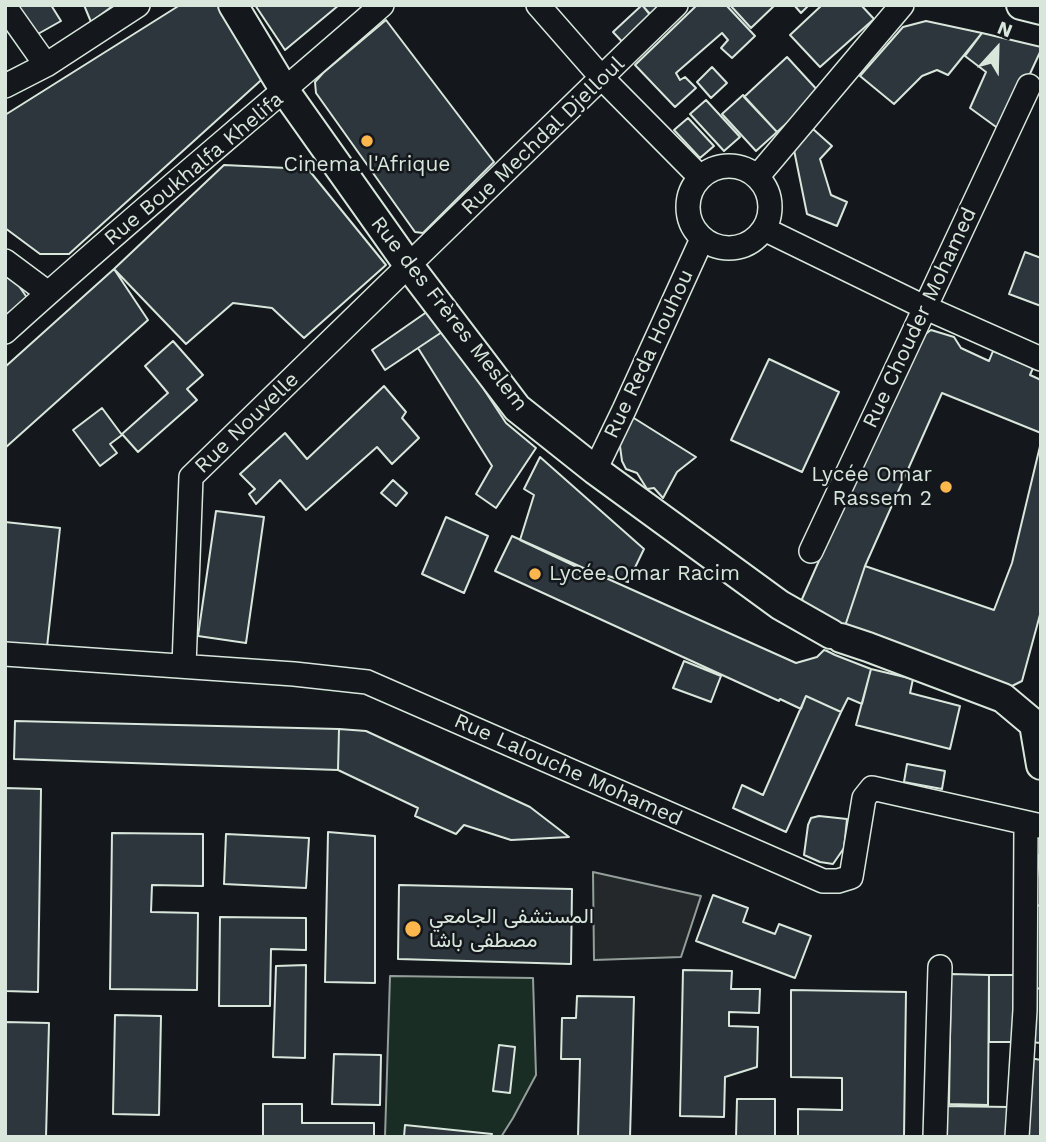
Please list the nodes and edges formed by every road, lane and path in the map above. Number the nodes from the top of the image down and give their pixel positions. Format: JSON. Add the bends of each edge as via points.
{"nodes":[{"id":1,"x":138,"y":5,"type":"edge"},
{"id":2,"x":233,"y":5,"type":"edge"},
{"id":3,"x":382,"y":5,"type":"edge"},
{"id":4,"x":538,"y":5,"type":"edge"},
{"id":5,"x":677,"y":5,"type":"edge"},
{"id":6,"x":902,"y":5,"type":"edge"},
{"id":7,"x":1021,"y":5,"type":"edge"},
{"id":8,"x":5,"y":7,"type":"edge"},
{"id":9,"x":1041,"y":10,"type":"edge"},
{"id":10,"x":47,"y":65,"type":"junction"},
{"id":11,"x":602,"y":78,"type":"junction"},
{"id":12,"x":5,"y":86,"type":"edge"},
{"id":13,"x":1029,"y":86,"type":"dead end"},
{"id":14,"x":285,"y":91,"type":"junction"},
{"id":15,"x":700,"y":177,"type":"junction"},
{"id":16,"x":757,"y":177,"type":"junction"},
{"id":17,"x":764,"y":229,"type":"junction"},
{"id":18,"x":702,"y":239,"type":"junction"},
{"id":19,"x":5,"y":261,"type":"edge"},
{"id":20,"x":409,"y":266,"type":"junction"},
{"id":21,"x":48,"y":293,"type":"junction"},
{"id":22,"x":924,"y":307,"type":"junction"},
{"id":23,"x":5,"y":332,"type":"edge"},
{"id":24,"x":1041,"y":359,"type":"edge"},
{"id":25,"x":595,"y":470,"type":"junction"},
{"id":26,"x":811,"y":551,"type":"dead end"},
{"id":27,"x":10,"y":654,"type":"edge"},
{"id":28,"x":184,"y":666,"type":"junction"},
{"id":29,"x":1041,"y":765,"type":"edge"},
{"id":30,"x":1033,"y":825,"type":"edge"},
{"id":31,"x":940,"y":967,"type":"dead end"},
{"id":32,"x":1032,"y":1051,"type":"edge"},
{"id":33,"x":935,"y":1137,"type":"edge"},
{"id":34,"x":1017,"y":1137,"type":"edge"}],
"edges":[{"from":1,"to":10,"type":"street"},
{"from":2,"to":14,"type":"street","name":"Rue des Frères Meslem"},
{"from":3,"to":14,"type":"street","name":"Rue Boukhalfa Khelifa"},
{"from":4,"to":11,"type":"street"},
{"from":5,"to":11,"type":"street","name":"Rue Mechdal Djelloul"},
{"from":6,"to":16,"type":"street"},
{"from":7,"to":9,"type":"street"},
{"from":8,"to":10,"type":"street"},
{"from":10,"to":12,"type":"street"},
{"from":11,"to":15,"type":"street"},
{"from":11,"to":20,"type":"street","name":"Rue Mechdal Djelloul"},
{"from":13,"to":22,"type":"street","name":"Rue Chouder Mohamed"},
{"from":14,"to":20,"type":"street","name":"Rue des Frères Meslem"},
{"from":14,"to":21,"type":"street","name":"Rue Boukhalfa Khelifa"},
{"from":15,"to":16,"type":"street","via":[[734,167]]},
{"from":15,"to":18,"type":"street","via":[[692,188],[688,215]]},
{"from":16,"to":17,"type":"street","via":[[770,202]]},
{"from":17,"to":18,"type":"street","via":[[742,247],[728,249]]},
{"from":17,"to":22,"type":"street"},
{"from":18,"to":25,"type":"street","name":"Rue Reda Houhou"},
{"from":19,"to":21,"type":"street"},
{"from":20,"to":25,"type":"street","name":"Rue des Frères Meslem","via":[[517,408]]},
{"from":20,"to":28,"type":"street","name":"Rue Nouvelle","via":[[191,477]]},
{"from":21,"to":23,"type":"street","name":"Rue Boukhalfa Khelifa"},
{"from":22,"to":24,"type":"street"},
{"from":22,"to":26,"type":"street","name":"Rue Chouder Mohamed"},
{"from":25,"to":29,"type":"street","name":"Rue des Frères Meslem","via":[[780,604],[836,636],[1003,698],[1034,724]]},
{"from":27,"to":28,"type":"street","name":"Rue Lalouche Mohamed"},
{"from":28,"to":30,"type":"street","name":"Rue Lalouche Mohamed","via":[[367,682],[823,881],[851,877],[864,798],[872,788]]},
{"from":30,"to":32,"type":"street","via":[[1025,1010]]},
{"from":31,"to":33,"type":"street"},
{"from":32,"to":34,"type":"street"}]}
